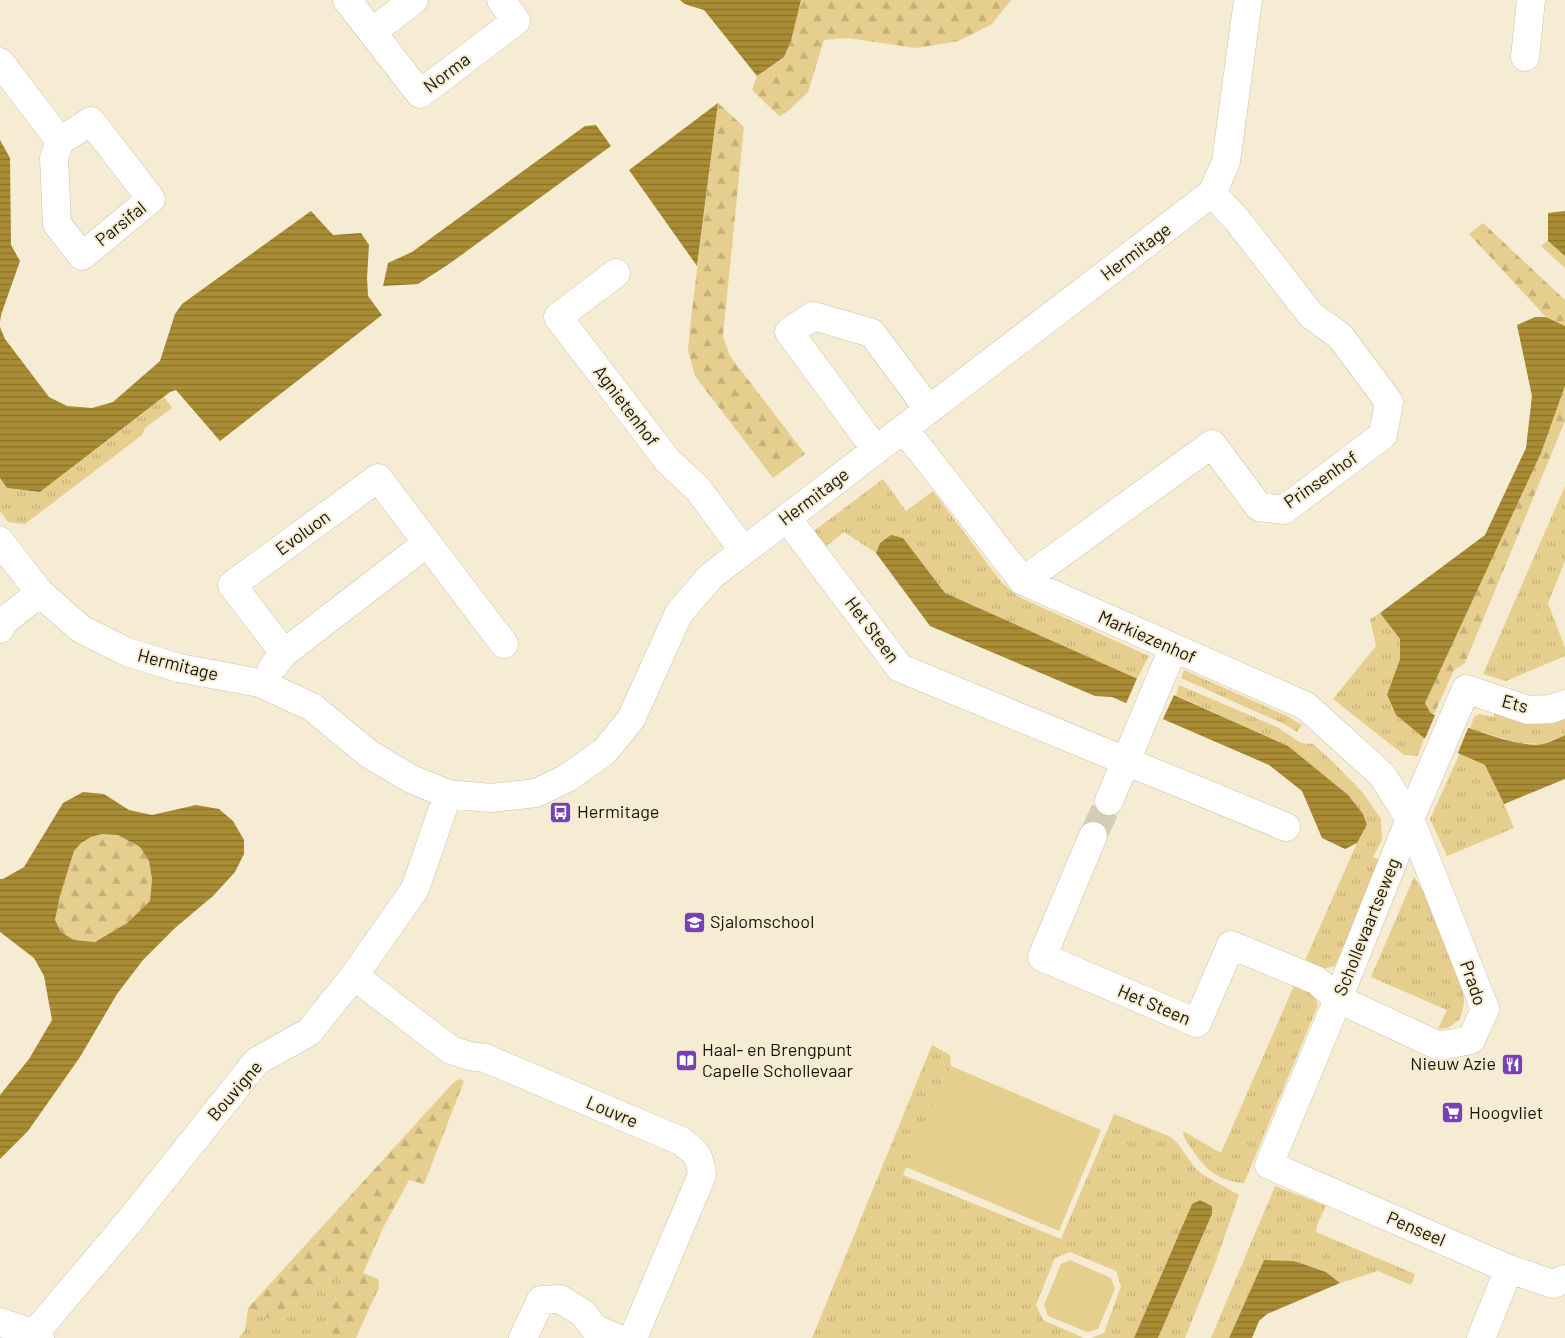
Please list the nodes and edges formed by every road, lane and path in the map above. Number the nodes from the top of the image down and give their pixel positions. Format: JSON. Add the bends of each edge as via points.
{"nodes":[{"id":1,"x":348,"y":0,"type":"edge"},
{"id":2,"x":414,"y":0,"type":"edge"},
{"id":3,"x":501,"y":0,"type":"edge"},
{"id":4,"x":1248,"y":0,"type":"edge"},
{"id":5,"x":1531,"y":0,"type":"edge"},
{"id":6,"x":372,"y":32,"type":"junction"},
{"id":7,"x":1525,"y":56,"type":"dead end"},
{"id":8,"x":0,"y":62,"type":"edge"},
{"id":9,"x":60,"y":141,"type":"junction"},
{"id":10,"x":1212,"y":193,"type":"junction"},
{"id":11,"x":616,"y":273,"type":"dead end"},
{"id":12,"x":929,"y":410,"type":"junction"},
{"id":13,"x":904,"y":429,"type":"junction"},
{"id":14,"x":876,"y":450,"type":"junction"},
{"id":15,"x":787,"y":518,"type":"junction"},
{"id":16,"x":0,"y":541,"type":"edge"},
{"id":17,"x":427,"y":544,"type":"junction"},
{"id":18,"x":743,"y":550,"type":"junction"},
{"id":19,"x":1023,"y":581,"type":"junction"},
{"id":20,"x":40,"y":593,"type":"junction"},
{"id":21,"x":0,"y":629,"type":"edge"},
{"id":22,"x":504,"y":644,"type":"dead end"},
{"id":23,"x":1173,"y":649,"type":"junction"},
{"id":24,"x":284,"y":653,"type":"junction"},
{"id":25,"x":260,"y":683,"type":"junction"},
{"id":26,"x":1461,"y":701,"type":"joint"},
{"id":27,"x":1565,"y":704,"type":"edge"},
{"id":28,"x":1126,"y":762,"type":"junction"},
{"id":29,"x":448,"y":794,"type":"junction"},
{"id":30,"x":1109,"y":801,"type":"tunnel mouth"},
{"id":31,"x":1410,"y":820,"type":"junction"},
{"id":32,"x":1286,"y":827,"type":"dead end"},
{"id":33,"x":1093,"y":836,"type":"tunnel mouth"},
{"id":34,"x":354,"y":976,"type":"junction"},
{"id":35,"x":1338,"y":999,"type":"junction"},
{"id":36,"x":1269,"y":1166,"type":"joint"},
{"id":37,"x":1509,"y":1269,"type":"junction"},
{"id":38,"x":1565,"y":1278,"type":"edge"},
{"id":39,"x":0,"y":1322,"type":"edge"},
{"id":40,"x":36,"y":1337,"type":"edge"},
{"id":41,"x":523,"y":1338,"type":"edge"},
{"id":42,"x":616,"y":1338,"type":"edge"},
{"id":43,"x":633,"y":1338,"type":"edge"},
{"id":44,"x":1481,"y":1338,"type":"edge"}],
"edges":[{"from":1,"to":6,"type":"street","name":"Norma"},
{"from":2,"to":6,"type":"street"},
{"from":3,"to":6,"type":"street","name":"Norma","via":[[516,21],[420,94]]},
{"from":4,"to":10,"type":"street","name":"Hermitage","via":[[1226,162]]},
{"from":5,"to":7,"type":"street"},
{"from":8,"to":9,"type":"street"},
{"from":9,"to":9,"type":"street","name":"Parsifal","via":[[54,158],[57,224],[82,256],[152,198],[91,121]]},
{"from":10,"to":12,"type":"street","name":"Hermitage"},
{"from":10,"to":19,"type":"street","name":"Prinsenhof","via":[[1238,221],[1311,315],[1340,336],[1389,402],[1383,435],[1284,510],[1259,507],[1212,444]]},
{"from":11,"to":18,"type":"street","name":"Agnietenhof","via":[[558,317],[668,462],[698,489]]},
{"from":12,"to":13,"type":"street","name":"Hermitage"},
{"from":12,"to":14,"type":"street","via":[[872,333],[813,316],[789,332]]},
{"from":13,"to":14,"type":"street","name":"Hermitage"},
{"from":13,"to":19,"type":"street","name":"Markiezenhof"},
{"from":14,"to":15,"type":"street","name":"Hermitage"},
{"from":15,"to":18,"type":"street","name":"Hermitage"},
{"from":15,"to":28,"type":"street","name":"Het Steen","via":[[900,668]]},
{"from":16,"to":20,"type":"street","name":"Hermitage"},
{"from":17,"to":22,"type":"street","name":"Evoluon"},
{"from":17,"to":24,"type":"street"},
{"from":17,"to":24,"type":"street","name":"Evoluon","via":[[378,478],[232,585]]},
{"from":18,"to":29,"type":"street","name":"Hermitage","via":[[711,576],[678,613],[631,718],[605,751],[567,778],[536,793],[491,798]]},
{"from":19,"to":23,"type":"street","name":"Markiezenhof"},
{"from":20,"to":21,"type":"street","via":[[3,622]]},
{"from":20,"to":25,"type":"street","name":"Hermitage","via":[[81,629],[127,652],[179,668]]},
{"from":23,"to":28,"type":"street"},
{"from":23,"to":31,"type":"street","name":"Markiezenhof","via":[[1306,706],[1382,775]]},
{"from":24,"to":25,"type":"street"},
{"from":25,"to":29,"type":"street","name":"Hermitage","via":[[312,706],[369,754],[411,779]]},
{"from":26,"to":27,"type":"street","name":"Ets","via":[[1528,710],[1551,710]]},
{"from":26,"to":31,"type":"street","name":"Schollevaartseweg"},
{"from":28,"to":30,"type":"street"},
{"from":28,"to":32,"type":"street","name":"Het Steen"},
{"from":29,"to":34,"type":"street","name":"Bouvigne","via":[[415,889]]},
{"from":31,"to":35,"type":"street","name":"Schollevaartseweg"},
{"from":31,"to":35,"type":"street","name":"Prado","via":[[1485,1008],[1471,1040],[1439,1046]]},
{"from":33,"to":35,"type":"street","name":"Het Steen","via":[[1042,957],[1197,1023],[1232,945],[1316,980]]},
{"from":34,"to":40,"type":"street","name":"Bouvigne","via":[[309,1032],[257,1061]]},
{"from":34,"to":43,"type":"street","name":"Louvre","via":[[451,1050],[485,1058],[681,1141],[700,1159],[702,1174]]},
{"from":35,"to":36,"type":"street","name":"Schollevaartseweg"},
{"from":36,"to":37,"type":"street","name":"Penseel"},
{"from":37,"to":38,"type":"street","name":"Penseel","via":[[1553,1284]]},
{"from":37,"to":44,"type":"street"},
{"from":39,"to":40,"type":"street","name":"Bouvigne"},
{"from":41,"to":42,"type":"street","via":[[540,1300],[560,1298],[583,1313],[594,1328]]}]}
